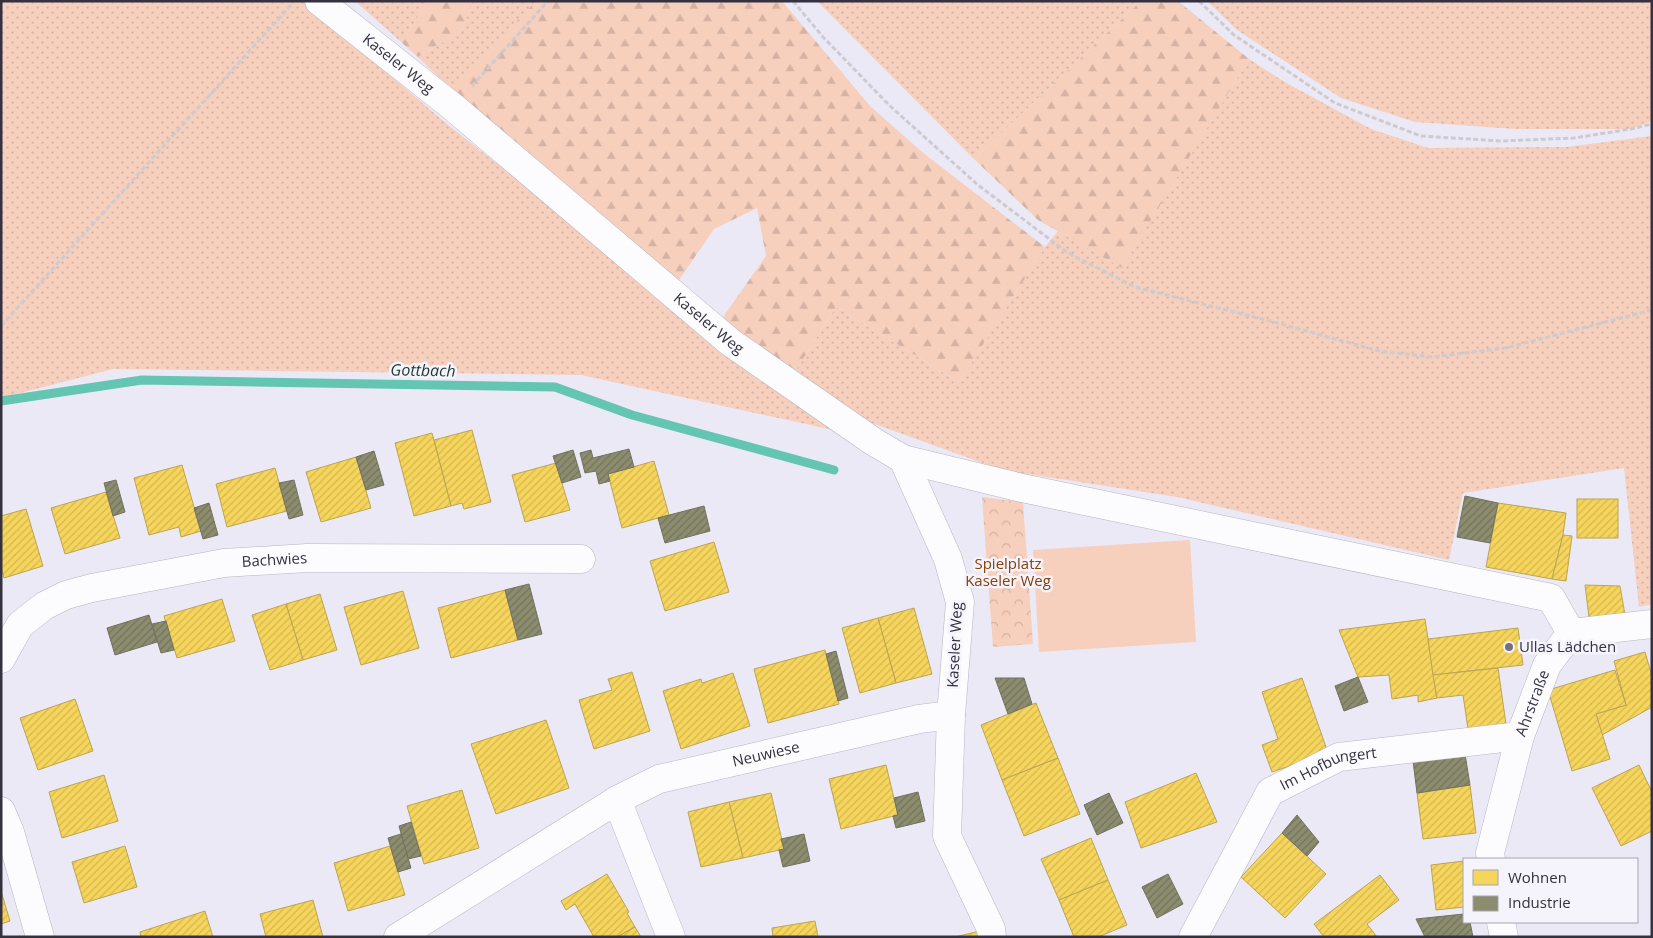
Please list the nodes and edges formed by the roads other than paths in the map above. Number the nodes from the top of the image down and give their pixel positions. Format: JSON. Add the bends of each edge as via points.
{"nodes":[{"id":1,"x":319,"y":1,"type":"edge"},
{"id":2,"x":903,"y":458,"type":"junction"},
{"id":3,"x":581,"y":559,"type":"dead end"},
{"id":4,"x":1652,"y":624,"type":"edge"},
{"id":5,"x":1571,"y":633,"type":"junction"},
{"id":6,"x":1,"y":659,"type":"edge"},
{"id":7,"x":952,"y":715,"type":"junction"},
{"id":8,"x":1520,"y":736,"type":"junction"},
{"id":9,"x":617,"y":800,"type":"junction"},
{"id":10,"x":1,"y":810,"type":"edge"},
{"id":11,"x":1491,"y":858,"type":"edge"},
{"id":12,"x":1502,"y":923,"type":"edge"},
{"id":13,"x":40,"y":937,"type":"edge"},
{"id":14,"x":398,"y":937,"type":"edge"},
{"id":15,"x":671,"y":937,"type":"edge"},
{"id":16,"x":992,"y":937,"type":"edge"},
{"id":17,"x":1193,"y":937,"type":"edge"},
{"id":18,"x":1504,"y":937,"type":"edge"}],
"edges":[{"from":1,"to":2,"type":"street","name":"Kaseler Weg","via":[[453,107],[730,342],[874,442]]},
{"from":2,"to":5,"type":"street","via":[[1022,488],[1552,598]]},
{"from":2,"to":7,"type":"street","name":"Kaseler Weg","via":[[948,559],[960,602]]},
{"from":3,"to":6,"type":"street","name":"Bachwies","via":[[307,558],[224,563],[66,595],[44,606],[20,625]]},
{"from":4,"to":5,"type":"street"},
{"from":5,"to":8,"type":"street","name":"Ahrstraße","via":[[1547,665]]},
{"from":7,"to":9,"type":"street","name":"Neuwiese","via":[[919,719],[659,780]]},
{"from":7,"to":16,"type":"street","name":"Kaseler Weg","via":[[947,836]]},
{"from":8,"to":11,"type":"street","name":"Ahrstraße"},
{"from":8,"to":17,"type":"street","name":"Im Hofbungert","via":[[1339,757],[1270,792]]},
{"from":9,"to":14,"type":"street","name":"Neuwiese"},
{"from":9,"to":15,"type":"street"},
{"from":10,"to":13,"type":"street"},
{"from":12,"to":18,"type":"street"}]}
